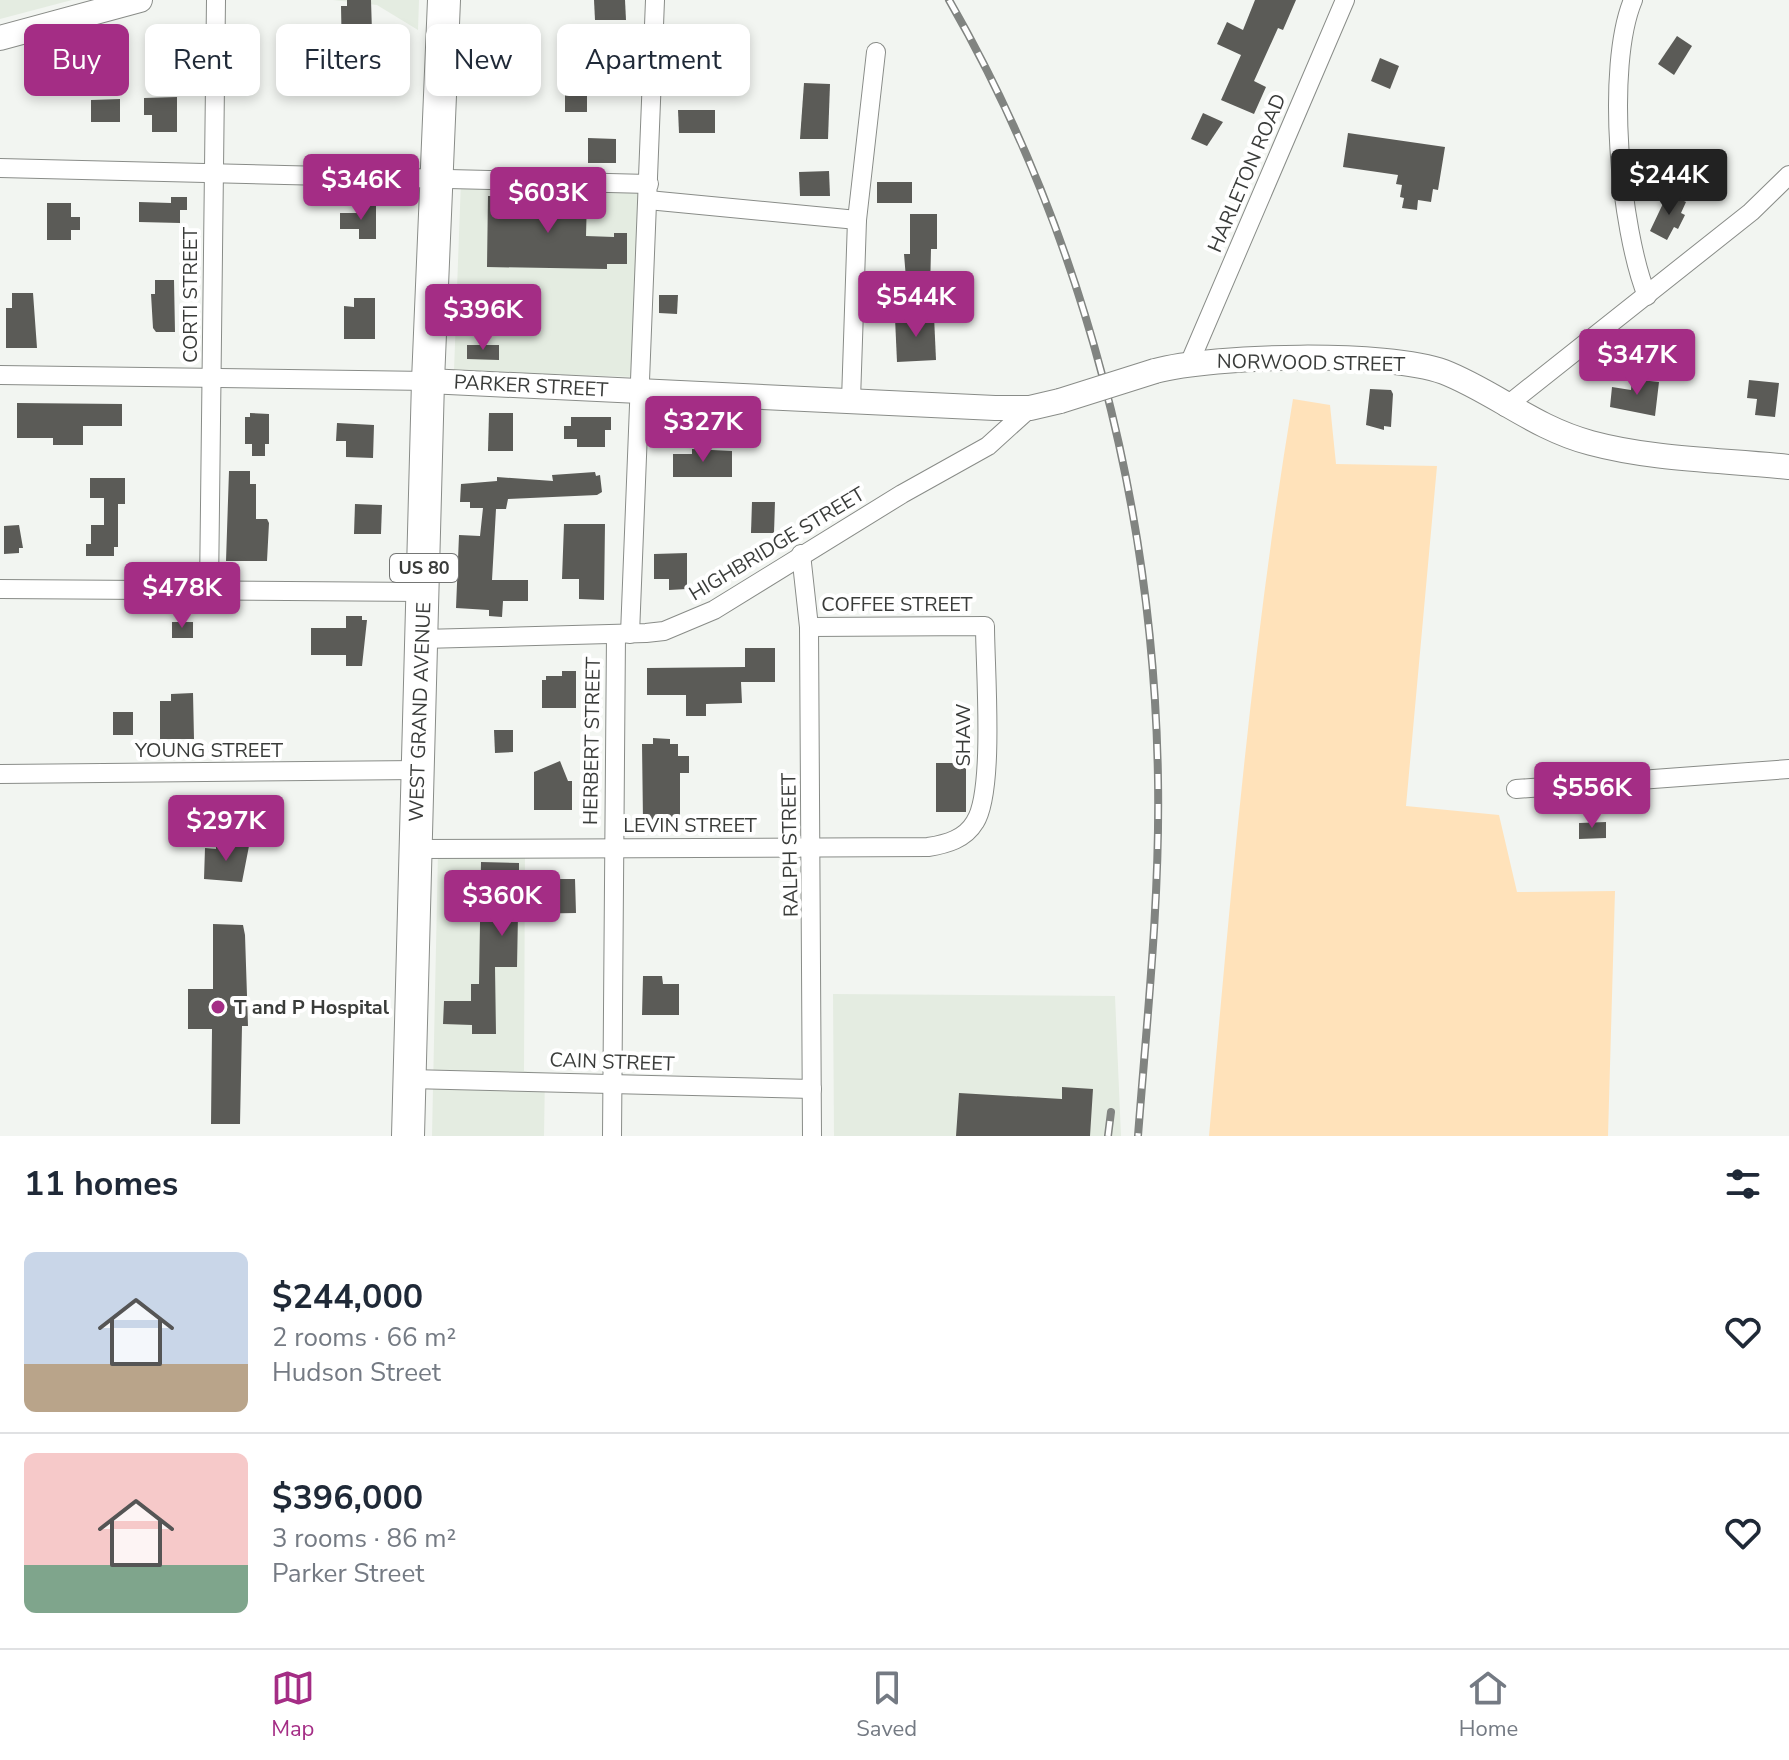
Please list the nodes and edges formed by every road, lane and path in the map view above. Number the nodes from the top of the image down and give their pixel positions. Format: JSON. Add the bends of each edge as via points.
{"nodes":[{"id":1,"x":140,"y":0,"type":"edge"},
{"id":2,"x":216,"y":0,"type":"edge"},
{"id":3,"x":444,"y":0,"type":"edge"},
{"id":4,"x":655,"y":0,"type":"edge"},
{"id":5,"x":1345,"y":0,"type":"edge"},
{"id":6,"x":1633,"y":0,"type":"edge"},
{"id":7,"x":0,"y":38,"type":"edge"},
{"id":8,"x":876,"y":52,"type":"dead end"},
{"id":9,"x":0,"y":168,"type":"edge"},
{"id":10,"x":211,"y":173,"type":"junction"},
{"id":11,"x":1789,"y":175,"type":"edge"},
{"id":12,"x":438,"y":176,"type":"junction"},
{"id":13,"x":648,"y":192,"type":"junction"},
{"id":14,"x":857,"y":220,"type":"junction"},
{"id":15,"x":1647,"y":296,"type":"junction"},
{"id":16,"x":1189,"y":364,"type":"junction"},
{"id":17,"x":0,"y":375,"type":"edge"},
{"id":18,"x":212,"y":380,"type":"junction"},
{"id":19,"x":428,"y":381,"type":"junction"},
{"id":20,"x":641,"y":391,"type":"junction"},
{"id":21,"x":851,"y":400,"type":"junction"},
{"id":22,"x":1060,"y":401,"type":"joint"},
{"id":23,"x":1505,"y":407,"type":"junction"},
{"id":24,"x":1030,"y":408,"type":"junction"},
{"id":25,"x":1789,"y":467,"type":"edge"},
{"id":26,"x":801,"y":554,"type":"junction"},
{"id":27,"x":0,"y":589,"type":"edge"},
{"id":28,"x":209,"y":590,"type":"junction"},
{"id":29,"x":423,"y":592,"type":"junction"},
{"id":30,"x":985,"y":626,"type":"joint"},
{"id":31,"x":809,"y":627,"type":"junction"},
{"id":32,"x":623,"y":634,"type":"junction"},
{"id":33,"x":422,"y":639,"type":"junction"},
{"id":34,"x":1789,"y":769,"type":"edge"},
{"id":35,"x":418,"y":770,"type":"junction"},
{"id":36,"x":0,"y":774,"type":"edge"},
{"id":37,"x":1516,"y":789,"type":"dead end"},
{"id":38,"x":962,"y":836,"type":"joint"},
{"id":39,"x":612,"y":847,"type":"junction"},
{"id":40,"x":812,"y":847,"type":"junction"},
{"id":41,"x":416,"y":849,"type":"junction"},
{"id":42,"x":410,"y":1079,"type":"junction"},
{"id":43,"x":612,"y":1084,"type":"junction"},
{"id":44,"x":812,"y":1089,"type":"junction"},
{"id":45,"x":408,"y":1136,"type":"edge"},
{"id":46,"x":612,"y":1136,"type":"edge"},
{"id":47,"x":812,"y":1136,"type":"edge"}],
"edges":[{"from":1,"to":7,"type":"street"},
{"from":2,"to":10,"type":"street","name":"CORTI STREET"},
{"from":3,"to":12,"type":"highway","name":"WEST GRAND AVENUE","number":"US 80"},
{"from":4,"to":13,"type":"street","name":"HERBERT STREET"},
{"from":5,"to":16,"type":"street","name":"HARLETON ROAD"},
{"from":6,"to":15,"type":"street","via":[[1621,39],[1619,91],[1635,268]]},
{"from":8,"to":14,"type":"street"},
{"from":9,"to":10,"type":"street"},
{"from":10,"to":12,"type":"street"},
{"from":10,"to":18,"type":"street","name":"CORTI STREET"},
{"from":11,"to":15,"type":"street"},
{"from":12,"to":13,"type":"street"},
{"from":12,"to":19,"type":"highway","name":"WEST GRAND AVENUE","number":"US 80"},
{"from":13,"to":14,"type":"street"},
{"from":13,"to":20,"type":"street","name":"HERBERT STREET"},
{"from":14,"to":21,"type":"street"},
{"from":15,"to":23,"type":"street"},
{"from":16,"to":22,"type":"street","name":"NORWOOD STREET","bridge":true},
{"from":16,"to":23,"type":"street","name":"NORWOOD STREET","via":[[1250,359],[1400,363],[1445,373]]},
{"from":17,"to":18,"type":"street","name":"PARKER STREET"},
{"from":18,"to":19,"type":"street","name":"PARKER STREET"},
{"from":18,"to":28,"type":"street","name":"CORTI STREET"},
{"from":19,"to":20,"type":"street","name":"PARKER STREET"},
{"from":19,"to":29,"type":"highway","name":"WEST GRAND AVENUE","number":"US 80"},
{"from":20,"to":21,"type":"street","name":"PARKER STREET"},
{"from":20,"to":32,"type":"street","name":"HERBERT STREET"},
{"from":21,"to":24,"type":"street","name":"PARKER STREET"},
{"from":22,"to":24,"type":"street","name":"PARKER STREET"},
{"from":23,"to":25,"type":"street","name":"NORWOOD STREET","via":[[1591,443]]},
{"from":24,"to":26,"type":"street","name":"HIGHBRIDGE STREET","via":[[988,446]]},
{"from":26,"to":31,"type":"street","name":"RALPH STREET"},
{"from":26,"to":32,"type":"street","name":"HIGHBRIDGE STREET","via":[[697,618],[664,631]]},
{"from":27,"to":28,"type":"street"},
{"from":28,"to":29,"type":"street"},
{"from":29,"to":33,"type":"highway","name":"WEST GRAND AVENUE","number":"US 80"},
{"from":30,"to":31,"type":"street","name":"COFFEE STREET"},
{"from":30,"to":38,"type":"street","name":"SHAW","via":[[985,790],[974,824]]},
{"from":31,"to":40,"type":"street","name":"RALPH STREET"},
{"from":32,"to":33,"type":"street","name":"HIGHBRIDGE STREET"},
{"from":32,"to":39,"type":"street","name":"HERBERT STREET"},
{"from":33,"to":35,"type":"highway","name":"WEST GRAND AVENUE","number":"US 80"},
{"from":34,"to":37,"type":"street"},
{"from":35,"to":36,"type":"street","name":"YOUNG STREET"},
{"from":35,"to":41,"type":"highway","name":"WEST GRAND AVENUE","number":"US 80"},
{"from":38,"to":40,"type":"street","name":"LEVIN STREET","via":[[928,847]]},
{"from":39,"to":40,"type":"street","name":"LEVIN STREET"},
{"from":39,"to":41,"type":"street","name":"LEVIN STREET"},
{"from":39,"to":43,"type":"street","name":"HERBERT STREET"},
{"from":40,"to":44,"type":"street","name":"RALPH STREET"},
{"from":41,"to":42,"type":"highway","name":"WEST GRAND AVENUE","number":"US 80"},
{"from":42,"to":43,"type":"street","name":"CAIN STREET"},
{"from":42,"to":45,"type":"highway","name":"WEST GRAND AVENUE","number":"US 80"},
{"from":43,"to":44,"type":"street","name":"CAIN STREET"},
{"from":43,"to":46,"type":"street","name":"HERBERT STREET"},
{"from":44,"to":47,"type":"street","name":"RALPH STREET"}]}
